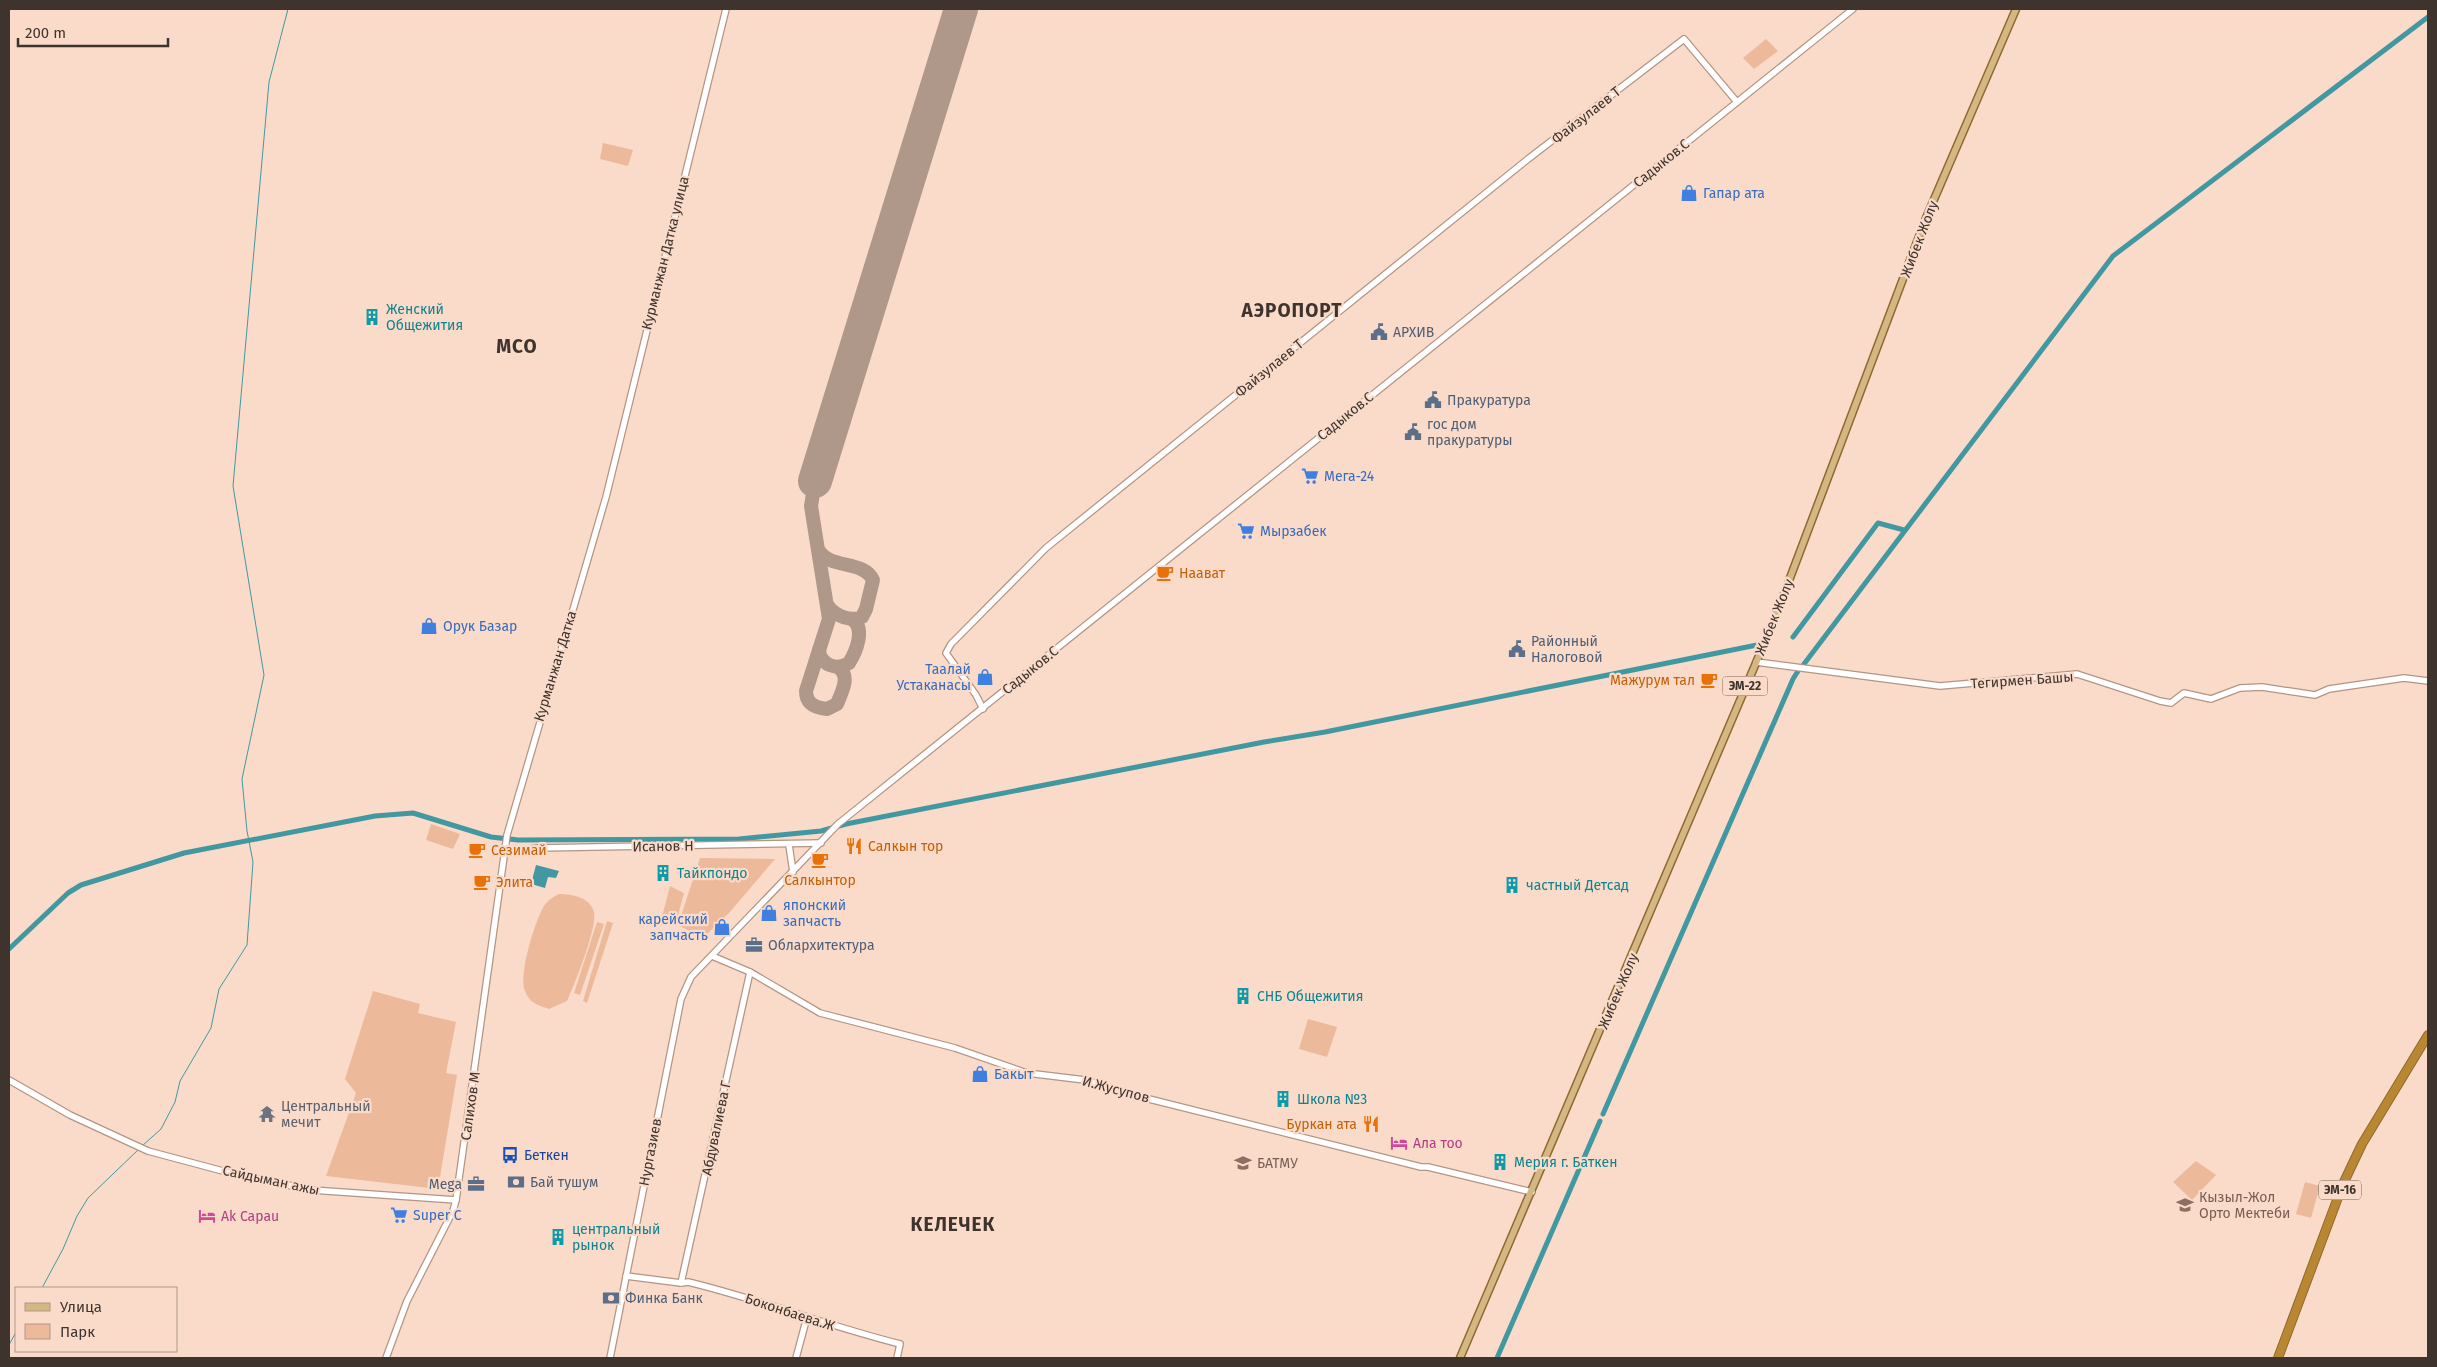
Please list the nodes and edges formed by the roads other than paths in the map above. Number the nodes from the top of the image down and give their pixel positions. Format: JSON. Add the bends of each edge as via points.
{"nodes":[{"id":1,"x":726,"y":9,"type":"edge"},
{"id":2,"x":1853,"y":9,"type":"edge"},
{"id":3,"x":2016,"y":9,"type":"edge"},
{"id":4,"x":1737,"y":102,"type":"junction"},
{"id":5,"x":606,"y":497,"type":"joint"},
{"id":6,"x":1756,"y":662,"type":"junction"},
{"id":7,"x":2428,"y":681,"type":"edge"},
{"id":8,"x":983,"y":708,"type":"junction"},
{"id":9,"x":507,"y":838,"type":"joint"},
{"id":10,"x":823,"y":841,"type":"junction"},
{"id":11,"x":789,"y":845,"type":"junction"},
{"id":12,"x":506,"y":853,"type":"junction"},
{"id":13,"x":793,"y":872,"type":"junction"},
{"id":14,"x":712,"y":956,"type":"junction"},
{"id":15,"x":750,"y":972,"type":"junction"},
{"id":16,"x":2428,"y":1035,"type":"edge"},
{"id":17,"x":9,"y":1080,"type":"edge"},
{"id":18,"x":1532,"y":1192,"type":"junction"},
{"id":19,"x":456,"y":1200,"type":"junction"},
{"id":20,"x":626,"y":1276,"type":"junction"},
{"id":21,"x":681,"y":1284,"type":"junction"},
{"id":22,"x":807,"y":1317,"type":"junction"},
{"id":23,"x":386,"y":1358,"type":"edge"},
{"id":24,"x":610,"y":1358,"type":"edge"},
{"id":25,"x":796,"y":1358,"type":"edge"},
{"id":26,"x":897,"y":1358,"type":"edge"},
{"id":27,"x":1460,"y":1358,"type":"edge"},
{"id":28,"x":2278,"y":1358,"type":"edge"}],
"edges":[{"from":1,"to":5,"type":"street","name":"Курманжан Датка улица"},
{"from":2,"to":4,"type":"street","name":"Садыков.С"},
{"from":3,"to":6,"type":"main road","name":"Жибек Жолу","number":"ЭМ-22","via":[[1926,218]]},
{"from":4,"to":8,"type":"street","name":"Садыков.С"},
{"from":4,"to":8,"type":"street","name":"Файзулаев Т","via":[[1684,39],[1528,159],[1046,548],[951,644],[946,653]]},
{"from":5,"to":9,"type":"street","name":"Курманжан Датка"},
{"from":6,"to":7,"type":"street","name":"Тегирмен Башы","via":[[1940,686],[2077,674],[2171,703],[2184,693],[2211,699],[2240,688],[2262,687],[2315,695],[2329,689],[2404,678]]},
{"from":6,"to":18,"type":"main road","name":"Жибек Жолу","number":"ЭМ-22"},
{"from":8,"to":10,"type":"street","name":"Садыков.С","via":[[838,824]]},
{"from":9,"to":12,"type":"street","name":"Салихов М"},
{"from":10,"to":11,"type":"street","name":"Исанов Н"},
{"from":10,"to":13,"type":"street"},
{"from":11,"to":12,"type":"street","name":"Исанов Н","via":[[537,848]]},
{"from":11,"to":13,"type":"street"},
{"from":12,"to":19,"type":"street","name":"Салихов М"},
{"from":13,"to":14,"type":"street"},
{"from":14,"to":15,"type":"street","name":"И.Жусупов"},
{"from":14,"to":20,"type":"street","name":"Нургазиев","via":[[691,977],[681,999]]},
{"from":15,"to":18,"type":"street","name":"И.Жусупов","via":[[820,1013],[955,1048],[1027,1073],[1086,1080],[1141,1097]]},
{"from":15,"to":21,"type":"street","name":"Абдувалиева Г"},
{"from":16,"to":28,"type":"highway","number":"ЭМ-16","via":[[2362,1144],[2343,1184]]},
{"from":17,"to":19,"type":"street","name":"Сайдыман ажы","via":[[70,1115],[148,1151],[312,1190]]},
{"from":18,"to":27,"type":"main road","name":"Жибек Жолу","number":"ЭМ-22"},
{"from":19,"to":23,"type":"street","name":"Салихов М","via":[[406,1301]]},
{"from":20,"to":21,"type":"street","name":"Боконбаева.Ж"},
{"from":20,"to":24,"type":"street","name":"Нургазиев"},
{"from":21,"to":22,"type":"street","name":"Боконбаева.Ж","via":[[688,1282],[729,1292]]},
{"from":22,"to":25,"type":"street"},
{"from":22,"to":26,"type":"street","name":"Боконбаева.Ж","via":[[900,1344]]}]}
